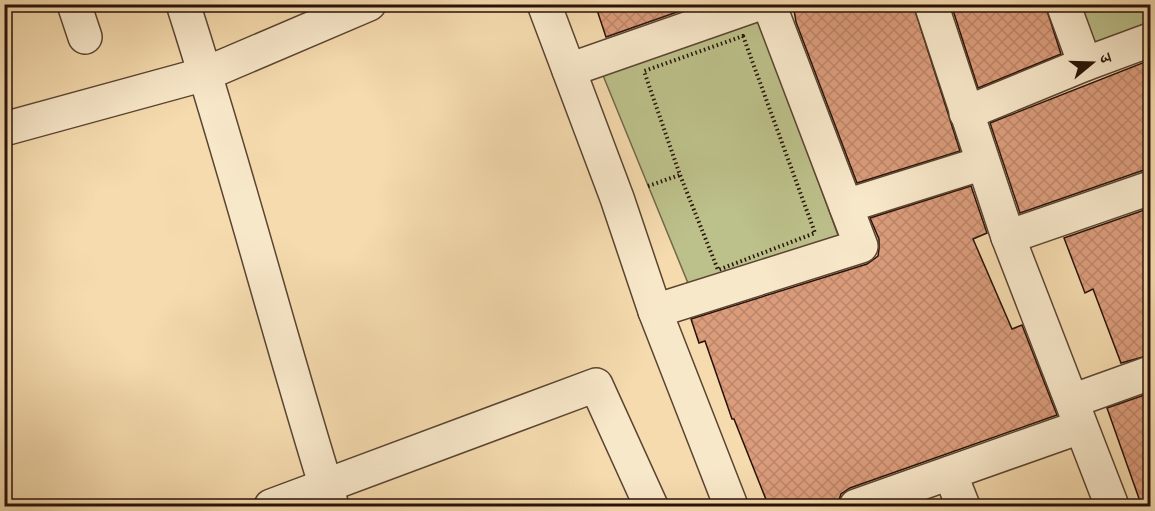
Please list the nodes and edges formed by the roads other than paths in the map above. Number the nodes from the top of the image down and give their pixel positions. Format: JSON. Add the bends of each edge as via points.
{"nodes":[{"id":1,"x":74,"y":4,"type":"edge"},
{"id":2,"x":183,"y":4,"type":"edge"},
{"id":3,"x":544,"y":4,"type":"edge"},
{"id":4,"x":758,"y":4,"type":"edge"},
{"id":5,"x":769,"y":4,"type":"edge"},
{"id":6,"x":931,"y":4,"type":"edge"},
{"id":7,"x":1063,"y":4,"type":"edge"},
{"id":8,"x":358,"y":7,"type":"edge"},
{"id":9,"x":85,"y":37,"type":"dead end"},
{"id":10,"x":1150,"y":40,"type":"edge"},
{"id":11,"x":1085,"y":64,"type":"junction"},
{"id":12,"x":569,"y":70,"type":"junction"},
{"id":13,"x":205,"y":74,"type":"junction"},
{"id":14,"x":966,"y":113,"type":"junction"},
{"id":15,"x":4,"y":129,"type":"edge"},
{"id":16,"x":982,"y":163,"type":"junction"},
{"id":17,"x":1150,"y":188,"type":"edge"},
{"id":18,"x":846,"y":206,"type":"junction"},
{"id":19,"x":1008,"y":237,"type":"junction"},
{"id":20,"x":655,"y":310,"type":"junction"},
{"id":21,"x":1150,"y":373,"type":"edge"},
{"id":22,"x":1076,"y":414,"type":"junction"},
{"id":23,"x":950,"y":473,"type":"junction"},
{"id":24,"x":329,"y":496,"type":"edge"},
{"id":25,"x":271,"y":507,"type":"edge"},
{"id":26,"x":651,"y":507,"type":"edge"},
{"id":27,"x":731,"y":507,"type":"edge"},
{"id":28,"x":856,"y":507,"type":"edge"},
{"id":29,"x":963,"y":507,"type":"edge"},
{"id":30,"x":1112,"y":507,"type":"edge"}],
"edges":[{"from":1,"to":9,"type":"street"},
{"from":2,"to":13,"type":"street"},
{"from":3,"to":12,"type":"street"},
{"from":4,"to":12,"type":"street"},
{"from":5,"to":18,"type":"street"},
{"from":6,"to":14,"type":"street"},
{"from":7,"to":11,"type":"street"},
{"from":8,"to":13,"type":"street"},
{"from":10,"to":11,"type":"street"},
{"from":11,"to":14,"type":"street"},
{"from":12,"to":20,"type":"street"},
{"from":13,"to":15,"type":"street"},
{"from":13,"to":24,"type":"street"},
{"from":14,"to":16,"type":"street"},
{"from":16,"to":18,"type":"street"},
{"from":16,"to":19,"type":"street"},
{"from":17,"to":19,"type":"street"},
{"from":18,"to":20,"type":"street","via":[[861,246]]},
{"from":19,"to":22,"type":"street"},
{"from":20,"to":27,"type":"street"},
{"from":21,"to":22,"type":"street"},
{"from":22,"to":23,"type":"street"},
{"from":22,"to":30,"type":"street"},
{"from":23,"to":28,"type":"street"},
{"from":23,"to":29,"type":"street"},
{"from":24,"to":25,"type":"street"},
{"from":24,"to":26,"type":"street","via":[[596,385]]}]}
